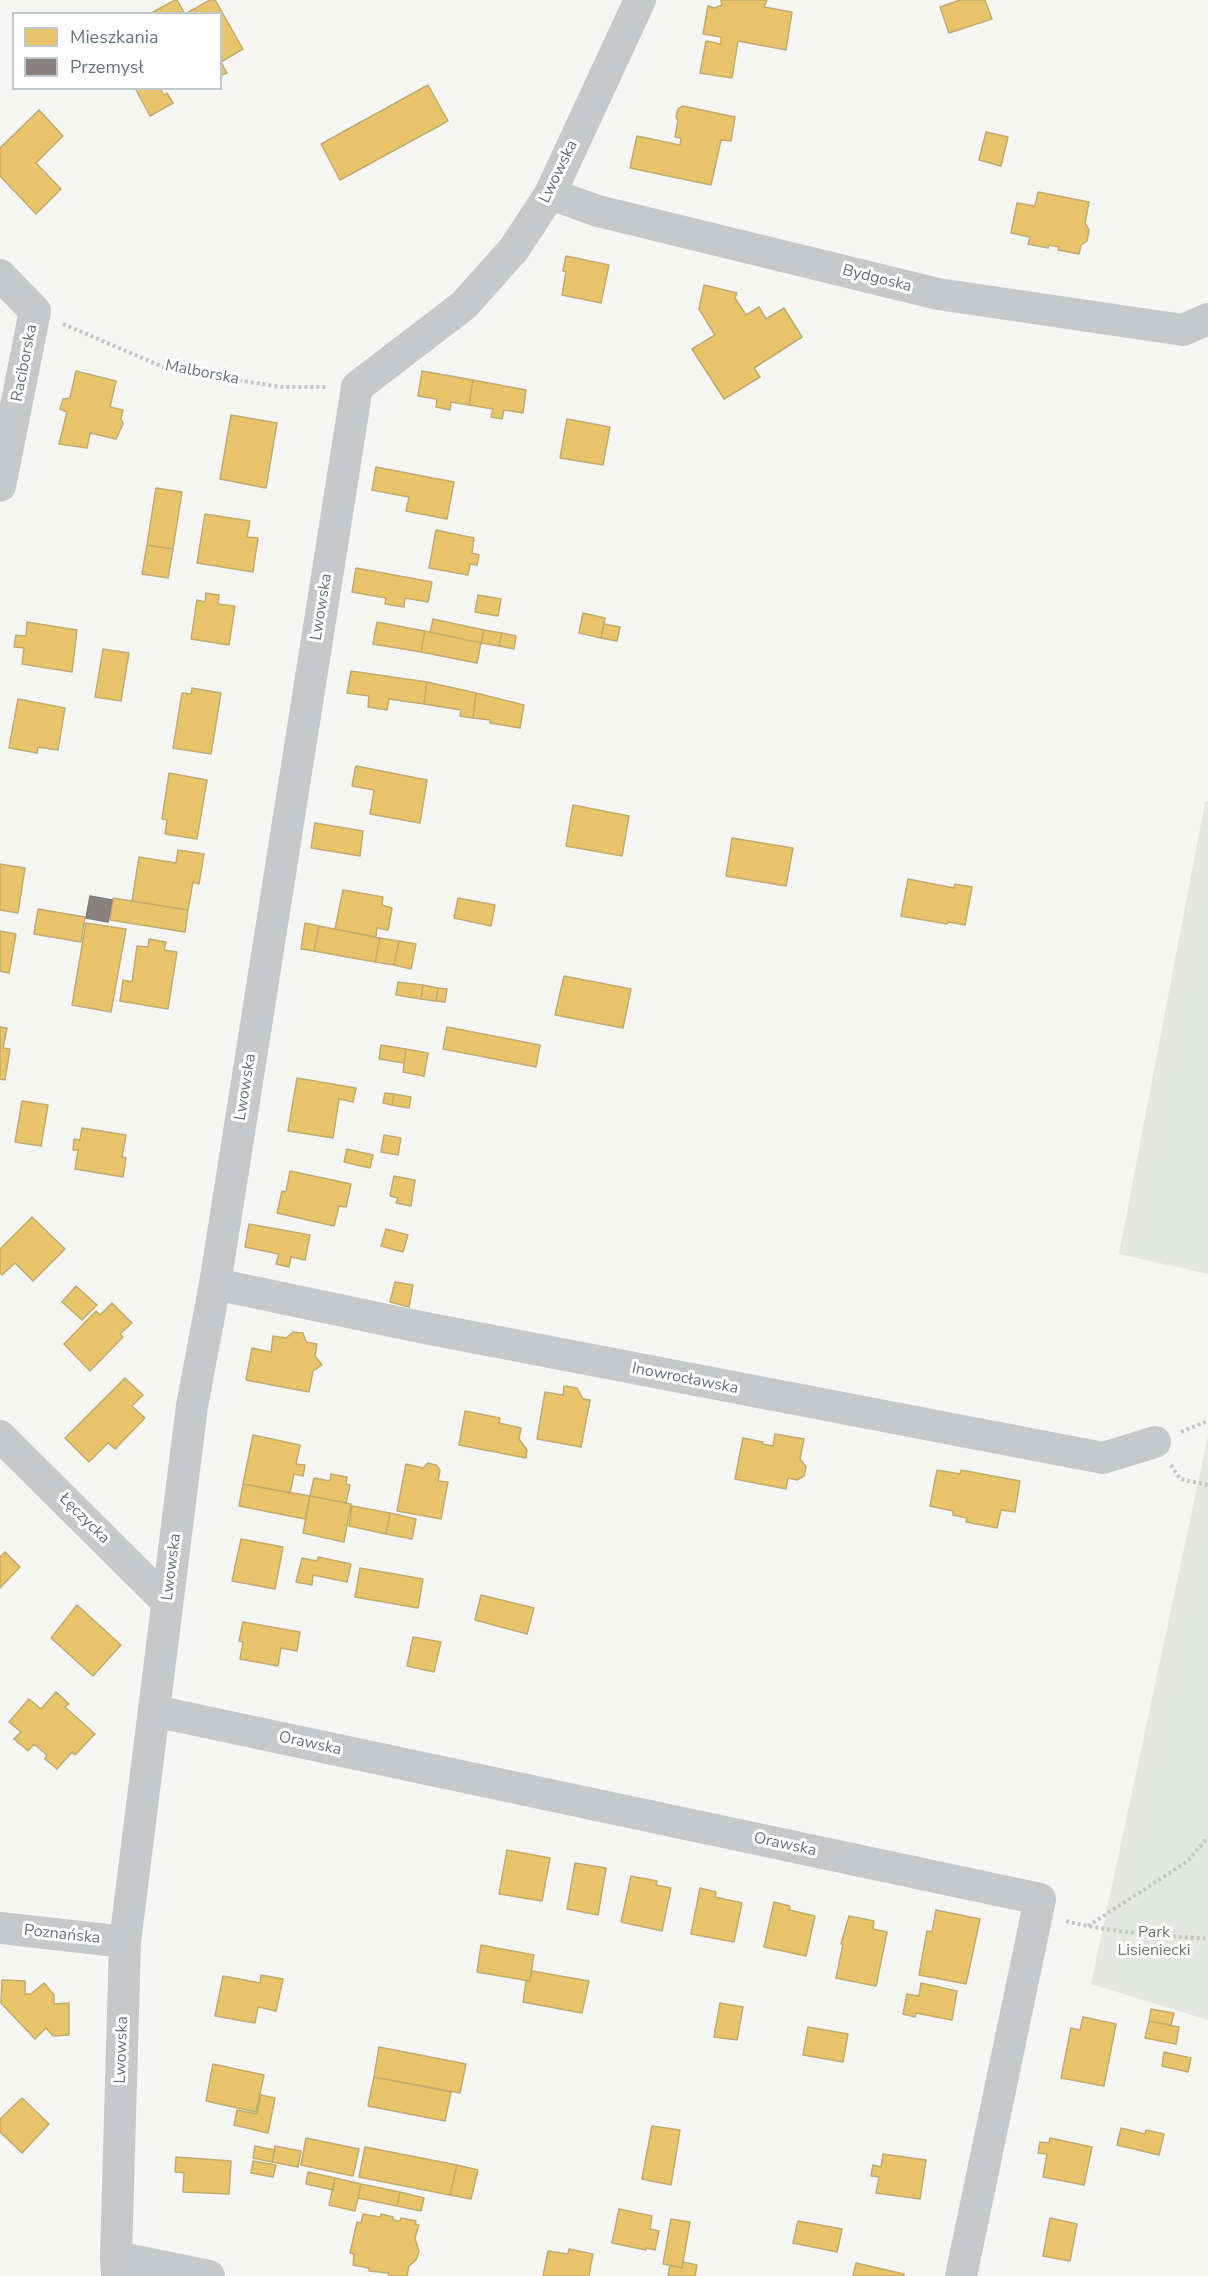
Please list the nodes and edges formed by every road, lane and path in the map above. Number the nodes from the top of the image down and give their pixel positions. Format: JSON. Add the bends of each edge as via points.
{"nodes":[{"id":1,"x":640,"y":0,"type":"edge"},
{"id":2,"x":550,"y":194,"type":"junction"},
{"id":3,"x":0,"y":275,"type":"edge"},
{"id":4,"x":35,"y":311,"type":"junction"},
{"id":5,"x":1208,"y":319,"type":"edge"},
{"id":6,"x":357,"y":387,"type":"junction"},
{"id":7,"x":0,"y":486,"type":"edge"},
{"id":8,"x":215,"y":1284,"type":"junction"},
{"id":9,"x":0,"y":1436,"type":"edge"},
{"id":10,"x":1155,"y":1442,"type":"joint"},
{"id":11,"x":1208,"y":1485,"type":"edge"},
{"id":12,"x":167,"y":1602,"type":"junction"},
{"id":13,"x":154,"y":1711,"type":"junction"},
{"id":14,"x":1208,"y":1837,"type":"edge"},
{"id":15,"x":1037,"y":1913,"type":"junction"},
{"id":16,"x":1088,"y":1926,"type":"junction"},
{"id":17,"x":0,"y":1928,"type":"edge"},
{"id":18,"x":1208,"y":1939,"type":"edge"},
{"id":19,"x":125,"y":1942,"type":"junction"},
{"id":20,"x":117,"y":2266,"type":"edge"},
{"id":21,"x":209,"y":2276,"type":"edge"},
{"id":22,"x":961,"y":2276,"type":"edge"}],
"edges":[{"from":1,"to":2,"type":"street","name":"Lwowska"},
{"from":2,"to":5,"type":"street","name":"Bydgoska","via":[[598,211],[938,294],[1183,330]]},
{"from":2,"to":6,"type":"street","name":"Lwowska","via":[[514,249],[464,305]]},
{"from":3,"to":4,"type":"street"},
{"from":4,"to":6,"type":"path","name":"Malborska","via":[[168,369],[281,387]]},
{"from":4,"to":7,"type":"street","name":"Raciborska"},
{"from":6,"to":8,"type":"street","name":"Lwowska"},
{"from":8,"to":10,"type":"street","name":"Inowrocławska","via":[[1103,1458]]},
{"from":8,"to":12,"type":"street","name":"Lwowska","via":[[192,1406]]},
{"from":9,"to":12,"type":"street","name":"Łęczycka"},
{"from":10,"to":11,"type":"path","via":[[1180,1479]]},
{"from":12,"to":13,"type":"street","name":"Lwowska"},
{"from":13,"to":15,"type":"street","name":"Orawska","via":[[1040,1899]]},
{"from":13,"to":19,"type":"street","name":"Lwowska"},
{"from":14,"to":16,"type":"path","via":[[1188,1861]]},
{"from":15,"to":16,"type":"path"},
{"from":15,"to":22,"type":"street"},
{"from":16,"to":18,"type":"path"},
{"from":17,"to":19,"type":"street","name":"Poznańska"},
{"from":19,"to":20,"type":"street","name":"Lwowska"},
{"from":20,"to":21,"type":"street"}]}
